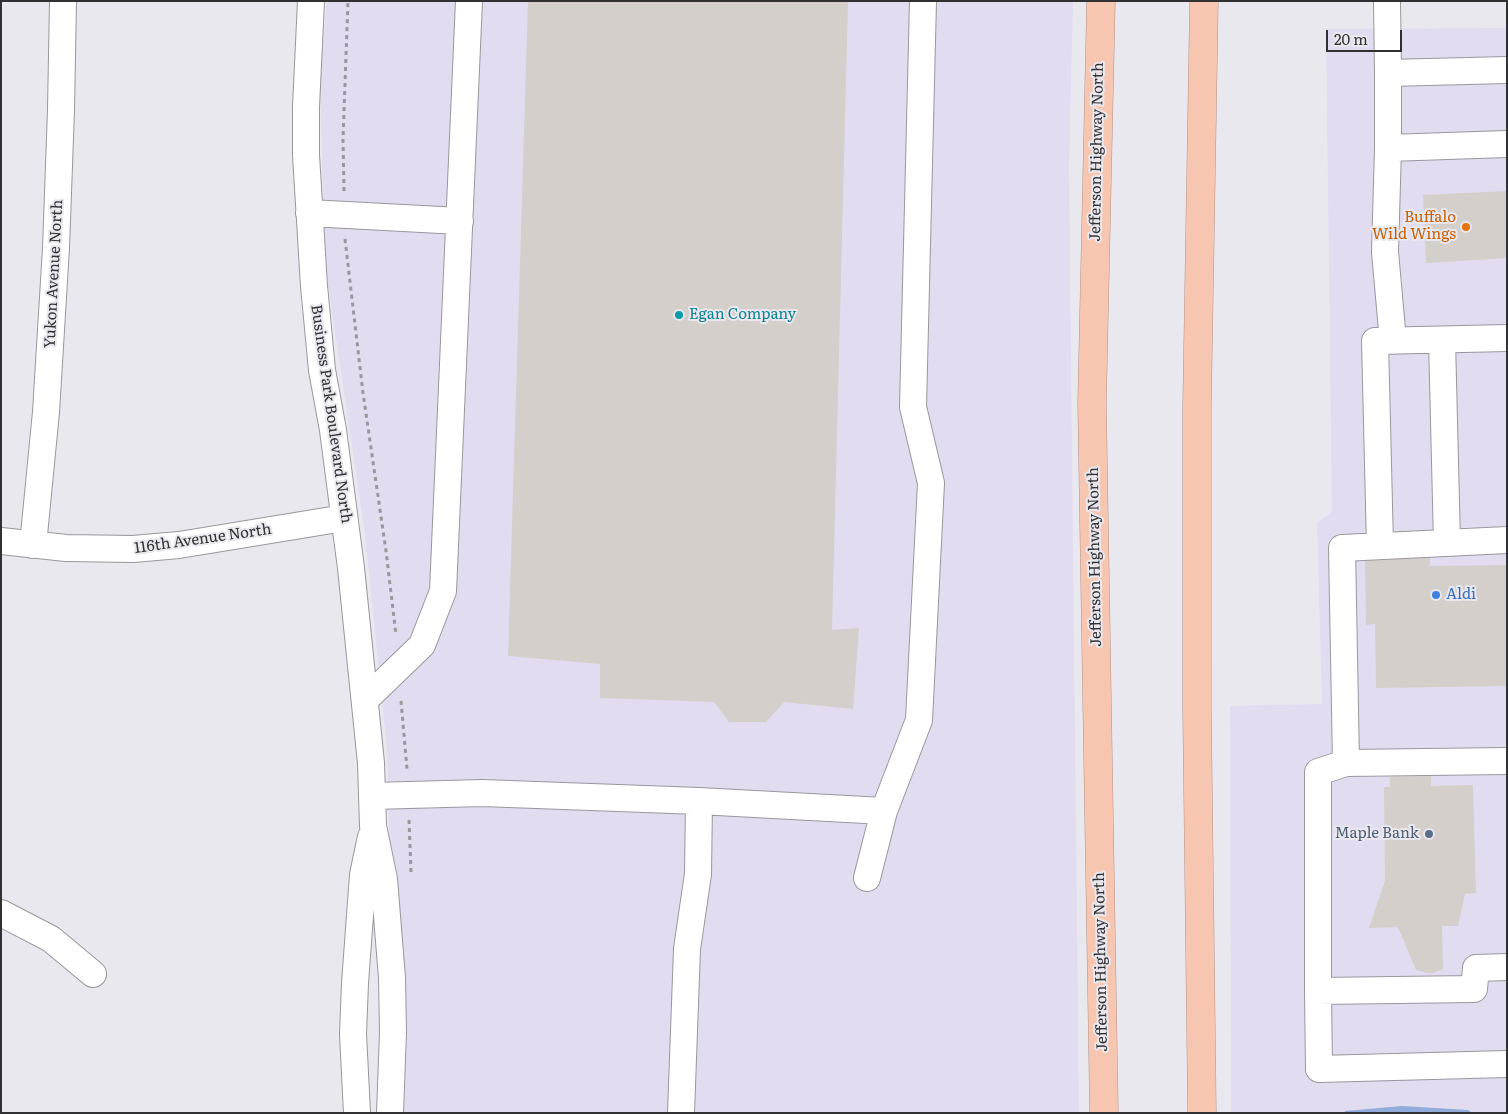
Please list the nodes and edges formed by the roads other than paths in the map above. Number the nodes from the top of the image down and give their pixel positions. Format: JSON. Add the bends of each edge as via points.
{"nodes":[{"id":1,"x":63,"y":1,"type":"edge"},
{"id":2,"x":311,"y":1,"type":"edge"},
{"id":3,"x":469,"y":1,"type":"edge"},
{"id":4,"x":923,"y":1,"type":"edge"},
{"id":5,"x":1100,"y":1,"type":"edge"},
{"id":6,"x":1204,"y":1,"type":"edge"},
{"id":7,"x":1387,"y":1,"type":"edge"},
{"id":8,"x":1507,"y":70,"type":"edge"},
{"id":9,"x":1388,"y":73,"type":"junction"},
{"id":10,"x":1507,"y":144,"type":"edge"},
{"id":11,"x":1388,"y":148,"type":"junction"},
{"id":12,"x":309,"y":213,"type":"junction"},
{"id":13,"x":460,"y":221,"type":"junction"},
{"id":14,"x":1507,"y":338,"type":"edge"},
{"id":15,"x":1442,"y":340,"type":"junction"},
{"id":16,"x":1393,"y":341,"type":"junction"},
{"id":17,"x":344,"y":518,"type":"junction"},
{"id":18,"x":1507,"y":540,"type":"edge"},
{"id":19,"x":1,"y":541,"type":"edge"},
{"id":20,"x":1447,"y":543,"type":"junction"},
{"id":21,"x":33,"y":546,"type":"junction"},
{"id":22,"x":1380,"y":546,"type":"junction"},
{"id":23,"x":365,"y":700,"type":"junction"},
{"id":24,"x":1507,"y":761,"type":"edge"},
{"id":25,"x":1346,"y":763,"type":"junction"},
{"id":26,"x":372,"y":796,"type":"junction"},
{"id":27,"x":699,"y":802,"type":"junction"},
{"id":28,"x":884,"y":811,"type":"junction"},
{"id":29,"x":373,"y":826,"type":"junction"},
{"id":30,"x":867,"y":878,"type":"dead end"},
{"id":31,"x":1,"y":914,"type":"edge"},
{"id":32,"x":1507,"y":966,"type":"edge"},
{"id":33,"x":93,"y":974,"type":"dead end"},
{"id":34,"x":1318,"y":991,"type":"junction"},
{"id":35,"x":1507,"y":1064,"type":"edge"},
{"id":36,"x":357,"y":1113,"type":"edge"},
{"id":37,"x":390,"y":1113,"type":"edge"},
{"id":38,"x":682,"y":1113,"type":"edge"},
{"id":39,"x":1104,"y":1113,"type":"edge"},
{"id":40,"x":1202,"y":1113,"type":"edge"}],
"edges":[{"from":1,"to":21,"type":"street","name":"Yukon Avenue North","via":[[56,248],[46,412]]},
{"from":2,"to":12,"type":"street","name":"Business Park Boulevard North","via":[[306,107]]},
{"from":3,"to":13,"type":"street"},
{"from":4,"to":28,"type":"street","via":[[913,407],[931,483],[919,720]]},
{"from":5,"to":39,"type":"highway","name":"Jefferson Highway North","via":[[1092,403]]},
{"from":6,"to":40,"type":"highway","via":[[1196,405]]},
{"from":7,"to":9,"type":"street"},
{"from":8,"to":9,"type":"street"},
{"from":9,"to":11,"type":"street"},
{"from":10,"to":11,"type":"street"},
{"from":11,"to":16,"type":"street","via":[[1385,252]]},
{"from":12,"to":13,"type":"street"},
{"from":12,"to":17,"type":"street","name":"Business Park Boulevard North","via":[[322,370]]},
{"from":13,"to":23,"type":"street","via":[[443,591],[422,644]]},
{"from":14,"to":15,"type":"street"},
{"from":15,"to":16,"type":"street"},
{"from":15,"to":20,"type":"street"},
{"from":16,"to":22,"type":"street","via":[[1375,341]]},
{"from":17,"to":21,"type":"street","name":"116th Avenue North","via":[[170,546],[92,549]]},
{"from":17,"to":23,"type":"street","name":"Business Park Boulevard North"},
{"from":18,"to":20,"type":"street"},
{"from":19,"to":21,"type":"street","name":"116th Avenue North"},
{"from":20,"to":22,"type":"street"},
{"from":22,"to":25,"type":"street","via":[[1342,548]]},
{"from":23,"to":26,"type":"street","name":"Business Park Boulevard North"},
{"from":24,"to":25,"type":"street"},
{"from":25,"to":34,"type":"street","via":[[1318,772]]},
{"from":26,"to":27,"type":"street","via":[[482,793]]},
{"from":26,"to":29,"type":"street","name":"Business Park Boulevard North"},
{"from":27,"to":28,"type":"street"},
{"from":27,"to":38,"type":"street","via":[[698,874],[687,950]]},
{"from":28,"to":30,"type":"street"},
{"from":29,"to":36,"type":"street","name":"Business Park Boulevard North","via":[[363,875],[354,983]]},
{"from":29,"to":37,"type":"street","name":"Business Park Boulevard North","via":[[384,879],[392,978]]},
{"from":31,"to":33,"type":"street","via":[[51,939]]},
{"from":32,"to":34,"type":"street","via":[[1476,968],[1474,989]]},
{"from":34,"to":35,"type":"street","via":[[1319,1068]]}]}
